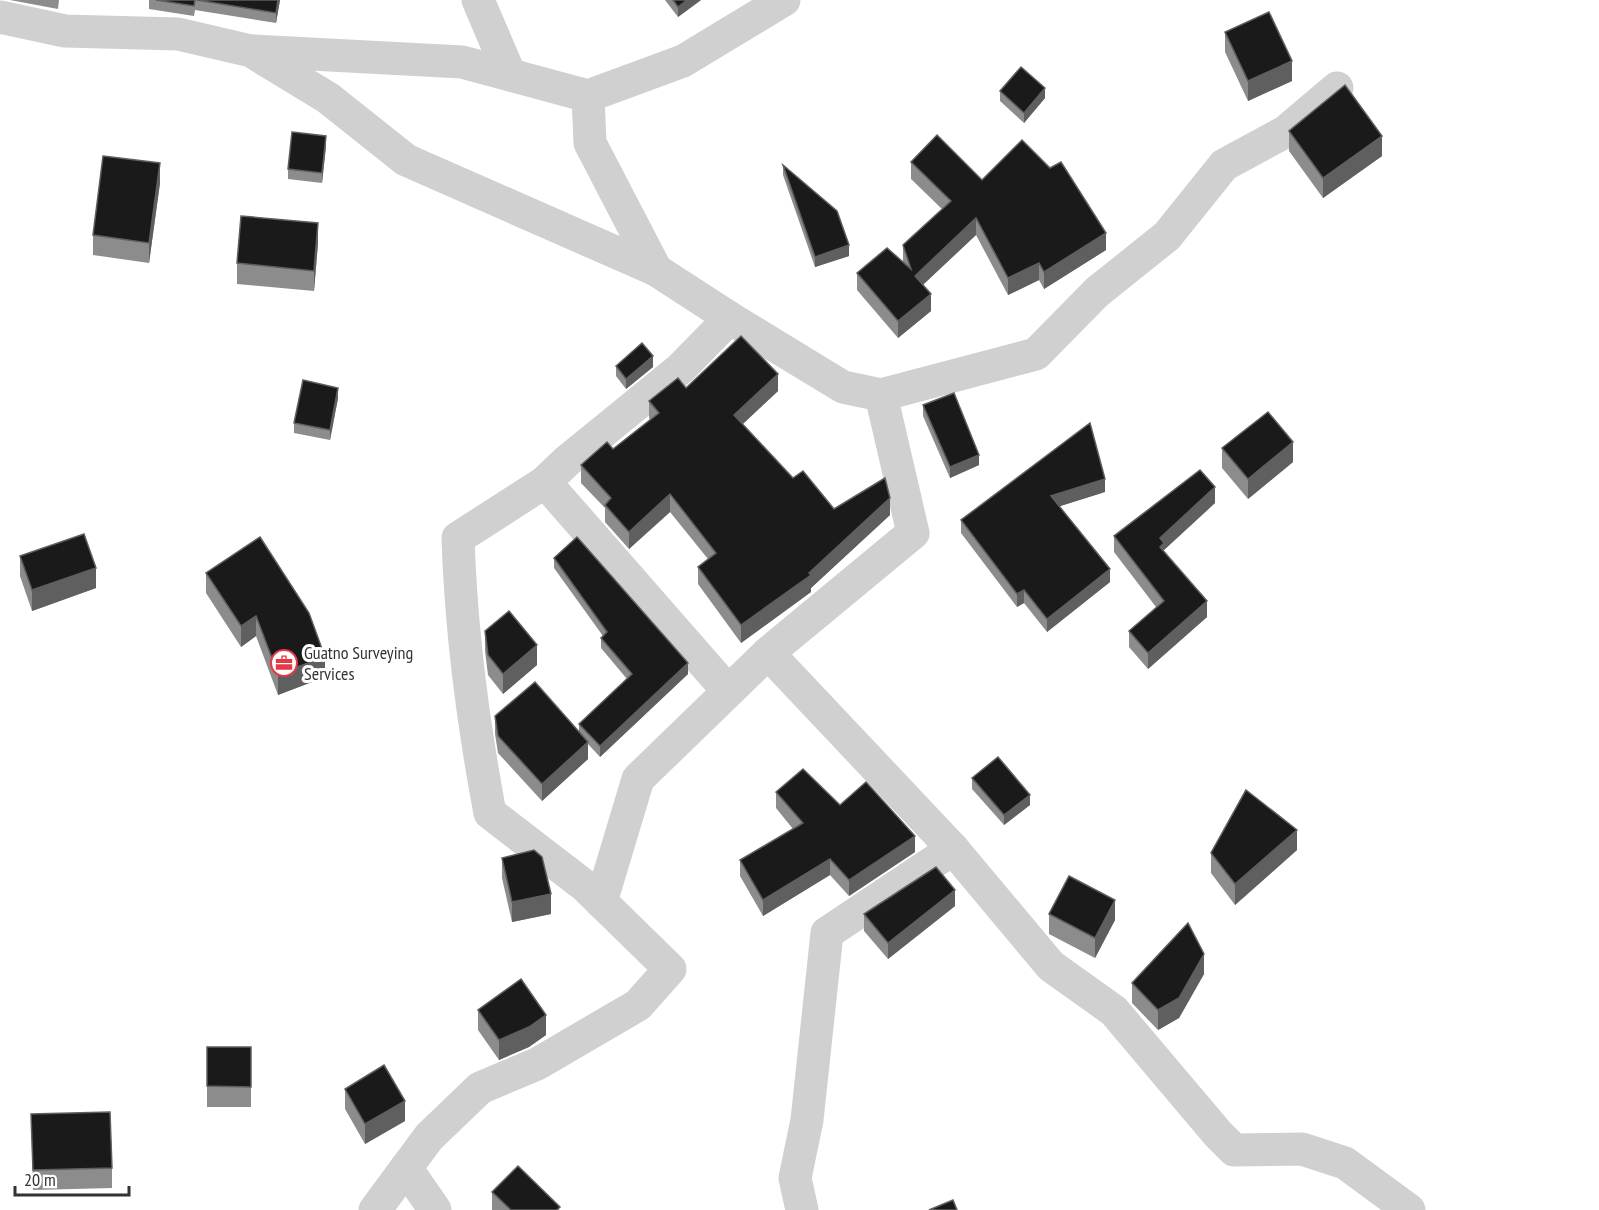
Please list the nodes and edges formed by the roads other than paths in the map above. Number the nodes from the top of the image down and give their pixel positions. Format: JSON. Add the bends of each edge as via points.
{"nodes":[{"id":1,"x":478,"y":0,"type":"edge"},
{"id":2,"x":784,"y":0,"type":"edge"},
{"id":3,"x":0,"y":16,"type":"edge"},
{"id":4,"x":251,"y":51,"type":"junction"},
{"id":5,"x":510,"y":75,"type":"junction"},
{"id":6,"x":1337,"y":88,"type":"edge"},
{"id":7,"x":588,"y":96,"type":"junction"},
{"id":8,"x":656,"y":270,"type":"junction"},
{"id":9,"x":720,"y":312,"type":"junction"},
{"id":10,"x":881,"y":395,"type":"junction"},
{"id":11,"x":545,"y":482,"type":"junction"},
{"id":12,"x":768,"y":653,"type":"junction"},
{"id":13,"x":728,"y":691,"type":"junction"},
{"id":14,"x":953,"y":849,"type":"junction"},
{"id":15,"x":601,"y":902,"type":"junction"},
{"id":16,"x":406,"y":1168,"type":"junction"},
{"id":17,"x":375,"y":1210,"type":"edge"},
{"id":18,"x":435,"y":1210,"type":"edge"},
{"id":19,"x":802,"y":1210,"type":"edge"},
{"id":20,"x":1409,"y":1210,"type":"edge"}],
"edges":[{"from":1,"to":5,"type":"street"},
{"from":2,"to":7,"type":"street","via":[[683,61]]},
{"from":3,"to":4,"type":"street","via":[[65,31],[178,34]]},
{"from":4,"to":5,"type":"street","via":[[462,62]]},
{"from":4,"to":8,"type":"street","via":[[328,98],[406,160]]},
{"from":5,"to":7,"type":"street"},
{"from":6,"to":10,"type":"street","via":[[1285,132],[1224,165],[1167,237],[1097,292],[1036,354]]},
{"from":7,"to":8,"type":"street","via":[[590,143]]},
{"from":8,"to":9,"type":"street"},
{"from":9,"to":10,"type":"street","via":[[843,387]]},
{"from":9,"to":11,"type":"street","via":[[730,318],[680,369]]},
{"from":10,"to":12,"type":"street","via":[[914,533]]},
{"from":11,"to":13,"type":"street"},
{"from":11,"to":15,"type":"street","via":[[458,538],[477,744],[490,813]]},
{"from":12,"to":13,"type":"street"},
{"from":12,"to":14,"type":"street"},
{"from":13,"to":15,"type":"street","via":[[638,779]]},
{"from":14,"to":19,"type":"street","via":[[827,933],[807,1120],[795,1178]]},
{"from":14,"to":20,"type":"street","via":[[1051,966],[1114,1011],[1234,1150],[1302,1149],[1345,1163]]},
{"from":15,"to":16,"type":"street","via":[[670,969],[638,1005],[537,1064],[480,1088],[429,1137]]},
{"from":16,"to":17,"type":"street"},
{"from":16,"to":18,"type":"street"}]}
